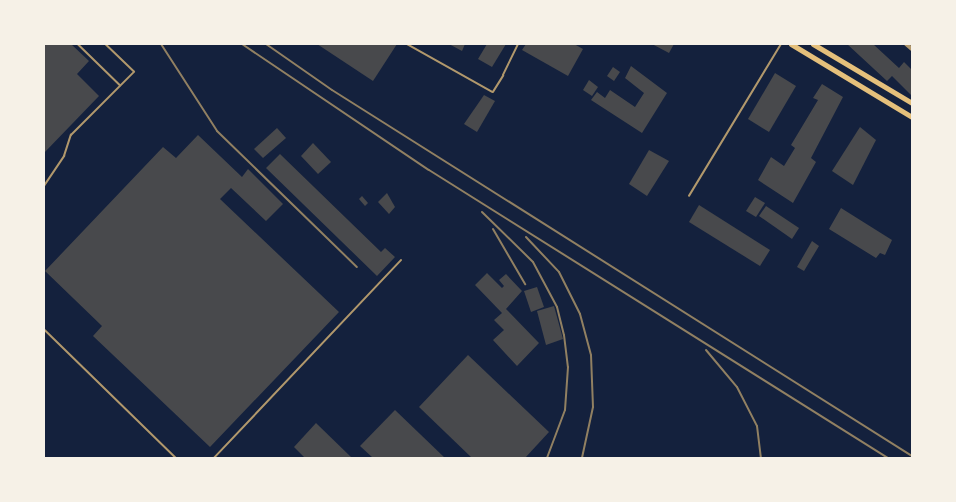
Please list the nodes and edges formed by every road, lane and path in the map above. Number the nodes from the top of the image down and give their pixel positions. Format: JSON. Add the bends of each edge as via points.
{"nodes":[{"id":1,"x":78,"y":44,"type":"edge"},
{"id":2,"x":105,"y":44,"type":"edge"},
{"id":3,"x":407,"y":44,"type":"edge"},
{"id":4,"x":518,"y":44,"type":"edge"},
{"id":5,"x":781,"y":44,"type":"edge"},
{"id":6,"x":791,"y":44,"type":"edge"},
{"id":7,"x":813,"y":44,"type":"edge"},
{"id":8,"x":906,"y":44,"type":"edge"},
{"id":9,"x":912,"y":49,"type":"edge"},
{"id":10,"x":503,"y":76,"type":"junction"},
{"id":11,"x":496,"y":84,"type":"dead end"},
{"id":12,"x":120,"y":85,"type":"junction"},
{"id":13,"x":912,"y":103,"type":"edge"},
{"id":14,"x":912,"y":115,"type":"edge"},
{"id":15,"x":44,"y":186,"type":"edge"},
{"id":16,"x":689,"y":196,"type":"dead end"},
{"id":17,"x":401,"y":260,"type":"dead end"},
{"id":18,"x":44,"y":329,"type":"edge"},
{"id":19,"x":176,"y":459,"type":"edge"},
{"id":20,"x":214,"y":459,"type":"edge"}],
"edges":[{"from":1,"to":12,"type":"lane"},
{"from":2,"to":12,"type":"lane","via":[[134,72]]},
{"from":3,"to":10,"type":"lane","via":[[493,92]]},
{"from":4,"to":10,"type":"lane"},
{"from":5,"to":16,"type":"lane"},
{"from":6,"to":14,"type":"main road"},
{"from":7,"to":13,"type":"main road"},
{"from":8,"to":9,"type":"street"},
{"from":10,"to":11,"type":"lane"},
{"from":12,"to":15,"type":"lane","via":[[71,135],[64,156]]},
{"from":17,"to":20,"type":"lane"},
{"from":18,"to":19,"type":"lane"}]}
